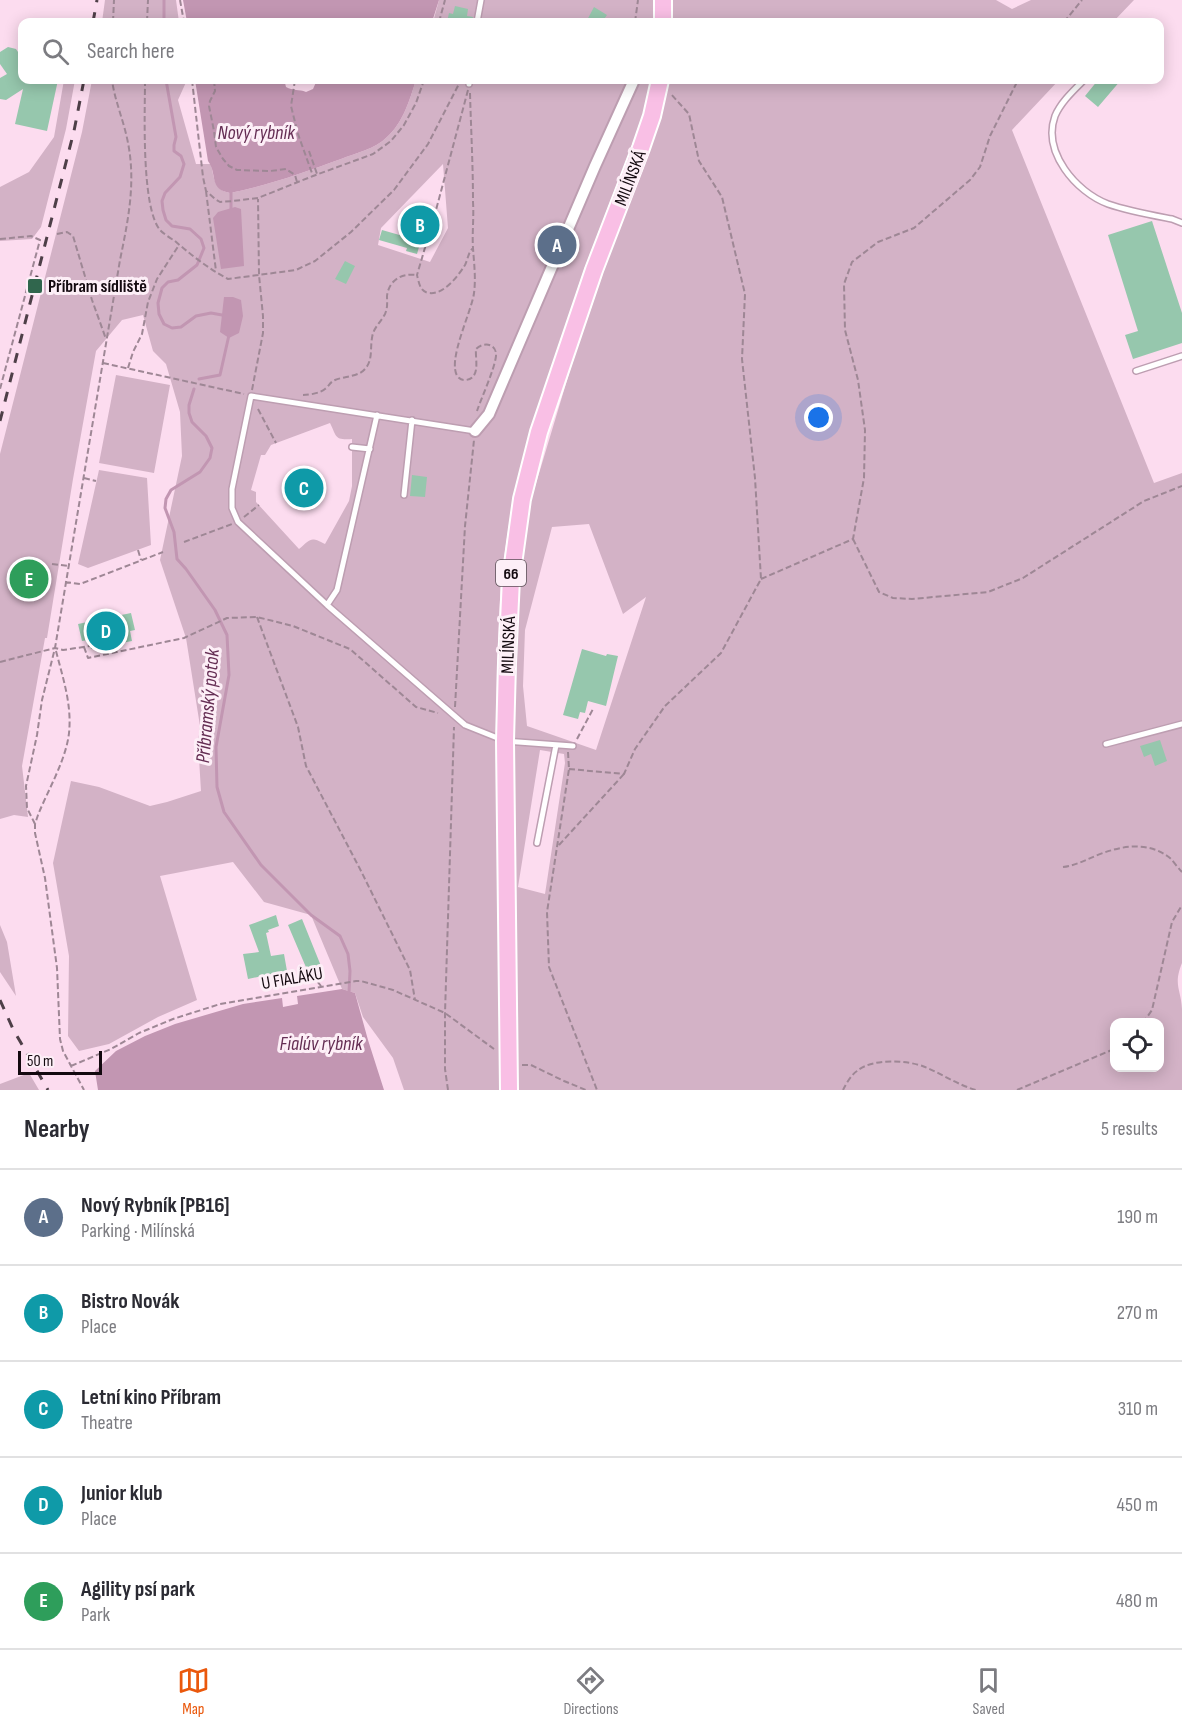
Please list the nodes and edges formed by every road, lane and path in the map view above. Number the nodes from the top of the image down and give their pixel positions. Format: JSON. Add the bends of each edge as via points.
{"nodes":[{"id":1,"x":114,"y":0,"type":"edge"},
{"id":2,"x":148,"y":0,"type":"edge"},
{"id":3,"x":180,"y":0,"type":"edge"},
{"id":4,"x":445,"y":0,"type":"edge"},
{"id":5,"x":481,"y":0,"type":"edge"},
{"id":6,"x":638,"y":0,"type":"edge"},
{"id":7,"x":662,"y":0,"type":"edge"},
{"id":8,"x":1082,"y":0,"type":"edge"},
{"id":9,"x":113,"y":18,"type":"edge"},
{"id":10,"x":147,"y":18,"type":"edge"},
{"id":11,"x":183,"y":18,"type":"edge"},
{"id":12,"x":440,"y":18,"type":"edge"},
{"id":13,"x":478,"y":18,"type":"edge"},
{"id":14,"x":636,"y":18,"type":"edge"},
{"id":15,"x":656,"y":18,"type":"edge"},
{"id":16,"x":663,"y":18,"type":"edge"},
{"id":17,"x":1067,"y":18,"type":"edge"},
{"id":18,"x":112,"y":84,"type":"edge"},
{"id":19,"x":146,"y":84,"type":"edge"},
{"id":20,"x":192,"y":84,"type":"edge"},
{"id":21,"x":214,"y":84,"type":"edge"},
{"id":22,"x":294,"y":84,"type":"edge"},
{"id":23,"x":423,"y":84,"type":"edge"},
{"id":24,"x":459,"y":84,"type":"edge"},
{"id":25,"x":468,"y":84,"type":"edge"},
{"id":26,"x":469,"y":84,"type":"edge"},
{"id":27,"x":632,"y":84,"type":"edge"},
{"id":28,"x":659,"y":84,"type":"edge"},
{"id":29,"x":663,"y":84,"type":"edge"},
{"id":30,"x":1016,"y":84,"type":"edge"},
{"id":31,"x":1080,"y":84,"type":"edge"},
{"id":32,"x":309,"y":151,"type":"dead end"},
{"id":33,"x":317,"y":174,"type":"junction"},
{"id":34,"x":313,"y":176,"type":"junction"},
{"id":35,"x":297,"y":182,"type":"junction"},
{"id":36,"x":206,"y":190,"type":"junction"},
{"id":37,"x":258,"y":198,"type":"junction"},
{"id":38,"x":1182,"y":223,"type":"edge"},
{"id":39,"x":57,"y":234,"type":"dead end"},
{"id":40,"x":0,"y":239,"type":"edge"},
{"id":41,"x":179,"y":245,"type":"junction"},
{"id":42,"x":473,"y":248,"type":"junction"},
{"id":43,"x":216,"y":273,"type":"junction"},
{"id":44,"x":259,"y":274,"type":"junction"},
{"id":45,"x":417,"y":275,"type":"junction"},
{"id":46,"x":107,"y":342,"type":"junction"},
{"id":47,"x":1182,"y":356,"type":"edge"},
{"id":48,"x":103,"y":363,"type":"junction"},
{"id":49,"x":128,"y":368,"type":"junction"},
{"id":50,"x":1136,"y":371,"type":"dead end"},
{"id":51,"x":0,"y":389,"type":"edge"},
{"id":52,"x":297,"y":395,"type":"dead end"},
{"id":53,"x":251,"y":396,"type":"junction"},
{"id":54,"x":376,"y":415,"type":"junction"},
{"id":55,"x":412,"y":420,"type":"junction"},
{"id":56,"x":475,"y":431,"type":"junction"},
{"id":57,"x":276,"y":443,"type":"dead end"},
{"id":58,"x":352,"y":447,"type":"dead end"},
{"id":59,"x":370,"y":449,"type":"junction"},
{"id":60,"x":84,"y":478,"type":"junction"},
{"id":61,"x":96,"y":481,"type":"dead end"},
{"id":62,"x":1182,"y":486,"type":"edge"},
{"id":63,"x":404,"y":495,"type":"dead end"},
{"id":64,"x":259,"y":505,"type":"dead end"},
{"id":65,"x":238,"y":522,"type":"junction"},
{"id":66,"x":853,"y":539,"type":"junction"},
{"id":67,"x":184,"y":542,"type":"dead end"},
{"id":68,"x":138,"y":550,"type":"dead end"},
{"id":69,"x":163,"y":552,"type":"dead end"},
{"id":70,"x":141,"y":560,"type":"junction"},
{"id":71,"x":52,"y":564,"type":"dead end"},
{"id":72,"x":68,"y":566,"type":"junction"},
{"id":73,"x":761,"y":579,"type":"junction"},
{"id":74,"x":65,"y":582,"type":"junction"},
{"id":75,"x":327,"y":606,"type":"junction"},
{"id":76,"x":257,"y":617,"type":"junction"},
{"id":77,"x":90,"y":645,"type":"dead end"},
{"id":78,"x":84,"y":647,"type":"junction"},
{"id":79,"x":55,"y":648,"type":"junction"},
{"id":80,"x":0,"y":662,"type":"edge"},
{"id":81,"x":593,"y":709,"type":"dead end"},
{"id":82,"x":455,"y":718,"type":"junction"},
{"id":83,"x":1182,"y":724,"type":"edge"},
{"id":84,"x":505,"y":741,"type":"junction"},
{"id":85,"x":1106,"y":744,"type":"dead end"},
{"id":86,"x":556,"y":745,"type":"junction"},
{"id":87,"x":570,"y":746,"type":"junction"},
{"id":88,"x":569,"y":769,"type":"junction"},
{"id":89,"x":624,"y":774,"type":"junction"},
{"id":90,"x":35,"y":824,"type":"junction"},
{"id":91,"x":537,"y":843,"type":"dead end"},
{"id":92,"x":558,"y":846,"type":"junction"},
{"id":93,"x":1063,"y":867,"type":"dead end"},
{"id":94,"x":1182,"y":872,"type":"edge"},
{"id":95,"x":1182,"y":904,"type":"edge"},
{"id":96,"x":300,"y":965,"type":"dead end"},
{"id":97,"x":321,"y":986,"type":"junction"},
{"id":98,"x":415,"y":1000,"type":"junction"},
{"id":99,"x":445,"y":1013,"type":"junction"},
{"id":100,"x":1146,"y":1018,"type":"edge"},
{"id":101,"x":1110,"y":1051,"type":"edge"},
{"id":102,"x":513,"y":1062,"type":"junction"},
{"id":103,"x":70,"y":1066,"type":"junction"},
{"id":104,"x":84,"y":1090,"type":"edge"},
{"id":105,"x":448,"y":1090,"type":"edge"},
{"id":106,"x":509,"y":1090,"type":"edge"},
{"id":107,"x":586,"y":1090,"type":"edge"},
{"id":108,"x":597,"y":1090,"type":"edge"},
{"id":109,"x":843,"y":1090,"type":"edge"},
{"id":110,"x":976,"y":1090,"type":"edge"},
{"id":111,"x":1017,"y":1090,"type":"edge"}],
"edges":[{"from":1,"to":9,"type":"path"},
{"from":2,"to":10,"type":"path"},
{"from":3,"to":11,"type":"path"},
{"from":4,"to":12,"type":"path"},
{"from":5,"to":13,"type":"lane"},
{"from":6,"to":14,"type":"path"},
{"from":7,"to":15,"type":"street"},
{"from":7,"to":16,"type":"main road"},
{"from":8,"to":17,"type":"path"},
{"from":18,"to":46,"type":"path","via":[[128,142],[131,194]]},
{"from":19,"to":41,"type":"path","via":[[145,148],[150,205],[160,229]]},
{"from":20,"to":36,"type":"path"},
{"from":21,"to":35,"type":"path","via":[[209,106],[216,147],[223,159],[237,170],[286,169]]},
{"from":22,"to":34,"type":"path","via":[[291,106]]},
{"from":23,"to":33,"type":"path","via":[[404,125],[391,141],[374,154]]},
{"from":24,"to":44,"type":"path","via":[[428,144],[393,190],[351,232],[315,261],[296,270]]},
{"from":25,"to":45,"type":"path"},
{"from":26,"to":42,"type":"path"},
{"from":27,"to":56,"type":"street","via":[[489,414]]},
{"from":28,"to":84,"type":"main road","name":"MILÍNSKÁ","number":"66","via":[[641,148],[594,270],[543,422],[522,499],[511,579]]},
{"from":29,"to":73,"type":"path","via":[[689,114],[699,161],[722,198],[745,294],[742,359]]},
{"from":30,"to":66,"type":"path","via":[[970,180],[914,228],[878,242],[852,262],[844,284],[845,330],[865,430],[864,478]]},
{"from":31,"to":38,"type":"lane","via":[[1054,118],[1053,144],[1060,162],[1085,191],[1107,204]]},
{"from":32,"to":33,"type":"path"},
{"from":33,"to":34,"type":"path"},
{"from":34,"to":35,"type":"path"},
{"from":35,"to":37,"type":"path"},
{"from":36,"to":37,"type":"path","via":[[220,202]]},
{"from":36,"to":43,"type":"path"},
{"from":37,"to":44,"type":"path"},
{"from":39,"to":46,"type":"path","via":[[67,232],[73,236]]},
{"from":40,"to":51,"type":"path","via":[[31,236],[40,240]]},
{"from":41,"to":43,"type":"path"},
{"from":41,"to":49,"type":"path","via":[[157,279]]},
{"from":42,"to":45,"type":"path","via":[[466,263],[442,291],[424,292]]},
{"from":42,"to":56,"type":"path","via":[[474,295],[455,364],[457,375],[463,380],[475,374],[476,349],[480,345],[490,345],[496,352],[475,416]]},
{"from":43,"to":44,"type":"path","via":[[228,279]]},
{"from":44,"to":53,"type":"path","via":[[262,333]]},
{"from":45,"to":52,"type":"path","via":[[399,277],[391,284],[388,306],[372,336],[367,368],[332,381],[323,391]]},
{"from":46,"to":48,"type":"path"},
{"from":47,"to":50,"type":"lane"},
{"from":48,"to":49,"type":"path"},
{"from":48,"to":60,"type":"path"},
{"from":49,"to":53,"type":"path"},
{"from":53,"to":54,"type":"lane"},
{"from":53,"to":57,"type":"path"},
{"from":53,"to":65,"type":"lane","via":[[232,489],[232,508]]},
{"from":54,"to":55,"type":"lane"},
{"from":54,"to":59,"type":"lane"},
{"from":55,"to":56,"type":"lane"},
{"from":55,"to":63,"type":"lane"},
{"from":56,"to":82,"type":"path","via":[[465,526]]},
{"from":58,"to":59,"type":"lane"},
{"from":59,"to":75,"type":"lane","via":[[337,590]]},
{"from":60,"to":61,"type":"path"},
{"from":60,"to":72,"type":"path"},
{"from":62,"to":66,"type":"path","via":[[1144,501],[1023,578],[988,592],[893,598],[879,592]]},
{"from":64,"to":65,"type":"path"},
{"from":65,"to":67,"type":"path"},
{"from":65,"to":75,"type":"lane"},
{"from":66,"to":73,"type":"path"},
{"from":68,"to":70,"type":"path"},
{"from":69,"to":70,"type":"path"},
{"from":70,"to":74,"type":"path","via":[[80,584]]},
{"from":71,"to":72,"type":"path"},
{"from":72,"to":74,"type":"path"},
{"from":73,"to":89,"type":"path","via":[[721,653],[665,706],[635,749]]},
{"from":74,"to":79,"type":"path"},
{"from":75,"to":82,"type":"lane"},
{"from":76,"to":78,"type":"path","via":[[227,618],[184,638],[88,658]]},
{"from":76,"to":82,"type":"path","via":[[293,626],[350,649],[416,708]]},
{"from":76,"to":98,"type":"path","via":[[298,727],[306,766],[410,970]]},
{"from":77,"to":78,"type":"path"},
{"from":78,"to":79,"type":"path"},
{"from":79,"to":80,"type":"path"},
{"from":79,"to":90,"type":"path","via":[[26,786],[27,808]]},
{"from":79,"to":90,"type":"path","via":[[67,697],[69,734]]},
{"from":81,"to":87,"type":"path"},
{"from":82,"to":84,"type":"lane"},
{"from":82,"to":99,"type":"path"},
{"from":83,"to":85,"type":"lane"},
{"from":84,"to":86,"type":"lane"},
{"from":84,"to":102,"type":"main road","name":"MILÍNSKÁ","number":"66"},
{"from":86,"to":87,"type":"lane"},
{"from":86,"to":91,"type":"lane"},
{"from":87,"to":88,"type":"path"},
{"from":88,"to":89,"type":"path"},
{"from":88,"to":92,"type":"path"},
{"from":89,"to":92,"type":"path"},
{"from":90,"to":103,"type":"path","via":[[57,968],[60,1039]]},
{"from":92,"to":108,"type":"path","via":[[548,912],[549,967]]},
{"from":93,"to":94,"type":"path","via":[[1128,846],[1141,846],[1170,859]]},
{"from":95,"to":100,"type":"path","via":[[1172,922],[1152,1010]]},
{"from":96,"to":97,"type":"path","via":[[305,977]]},
{"from":97,"to":98,"type":"path","name":"U FIALÁKU","via":[[361,981]]},
{"from":97,"to":103,"type":"path","name":"U FIALÁKU","via":[[220,1004],[182,1016]]},
{"from":98,"to":99,"type":"path","name":"U FIALÁKU"},
{"from":99,"to":102,"type":"path","name":"U FIALÁKU"},
{"from":99,"to":105,"type":"path"},
{"from":101,"to":111,"type":"path"},
{"from":102,"to":106,"type":"main road","name":"MILÍNSKÁ","number":"66"},
{"from":102,"to":107,"type":"path","via":[[531,1065]]},
{"from":103,"to":104,"type":"path"},
{"from":109,"to":110,"type":"path","via":[[856,1071],[891,1061],[922,1066]]}]}
